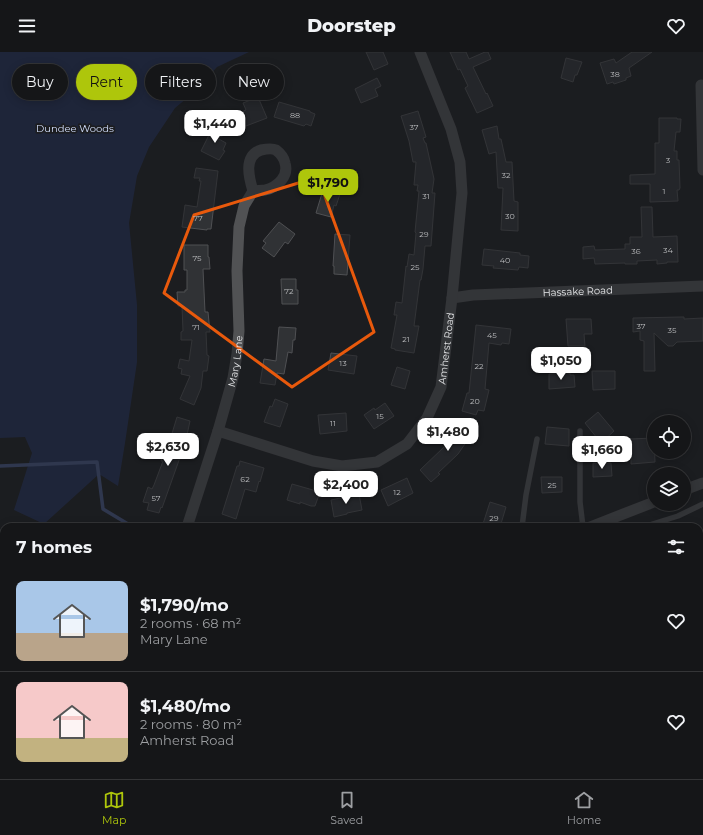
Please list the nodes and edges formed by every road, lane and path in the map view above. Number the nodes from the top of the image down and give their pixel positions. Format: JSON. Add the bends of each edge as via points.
{"nodes":[{"id":1,"x":420,"y":52,"type":"edge"},
{"id":2,"x":700,"y":86,"type":"dead end"},
{"id":3,"x":703,"y":170,"type":"edge"},
{"id":4,"x":253,"y":191,"type":"dead end"},
{"id":5,"x":703,"y":286,"type":"edge"},
{"id":6,"x":452,"y":298,"type":"junction"},
{"id":7,"x":218,"y":431,"type":"junction"},
{"id":8,"x":580,"y":431,"type":"dead end"},
{"id":9,"x":537,"y":439,"type":"dead end"},
{"id":10,"x":703,"y":483,"type":"edge"},
{"id":11,"x":691,"y":487,"type":"edge"},
{"id":12,"x":703,"y":504,"type":"edge"},
{"id":13,"x":647,"y":505,"type":"edge"},
{"id":14,"x":188,"y":523,"type":"edge"},
{"id":15,"x":522,"y":523,"type":"edge"},
{"id":16,"x":583,"y":523,"type":"edge"},
{"id":17,"x":600,"y":523,"type":"edge"},
{"id":18,"x":656,"y":523,"type":"edge"}],
"edges":[{"from":1,"to":6,"type":"street","name":"Amherst Road","via":[[451,130],[460,162],[462,193]]},
{"from":2,"to":3,"type":"street"},
{"from":4,"to":7,"type":"street","name":"Mary Lane","via":[[244,206],[239,227],[237,354]]},
{"from":5,"to":6,"type":"street","name":"Hassake Road"},
{"from":6,"to":7,"type":"street","name":"Amherst Road","via":[[441,387],[427,418],[408,444],[377,462],[342,466],[313,461]]},
{"from":7,"to":14,"type":"street","name":"Mary Lane"},
{"from":8,"to":16,"type":"lane"},
{"from":9,"to":15,"type":"lane"},
{"from":10,"to":11,"type":"street"},
{"from":12,"to":18,"type":"lane"},
{"from":13,"to":17,"type":"street"}]}
